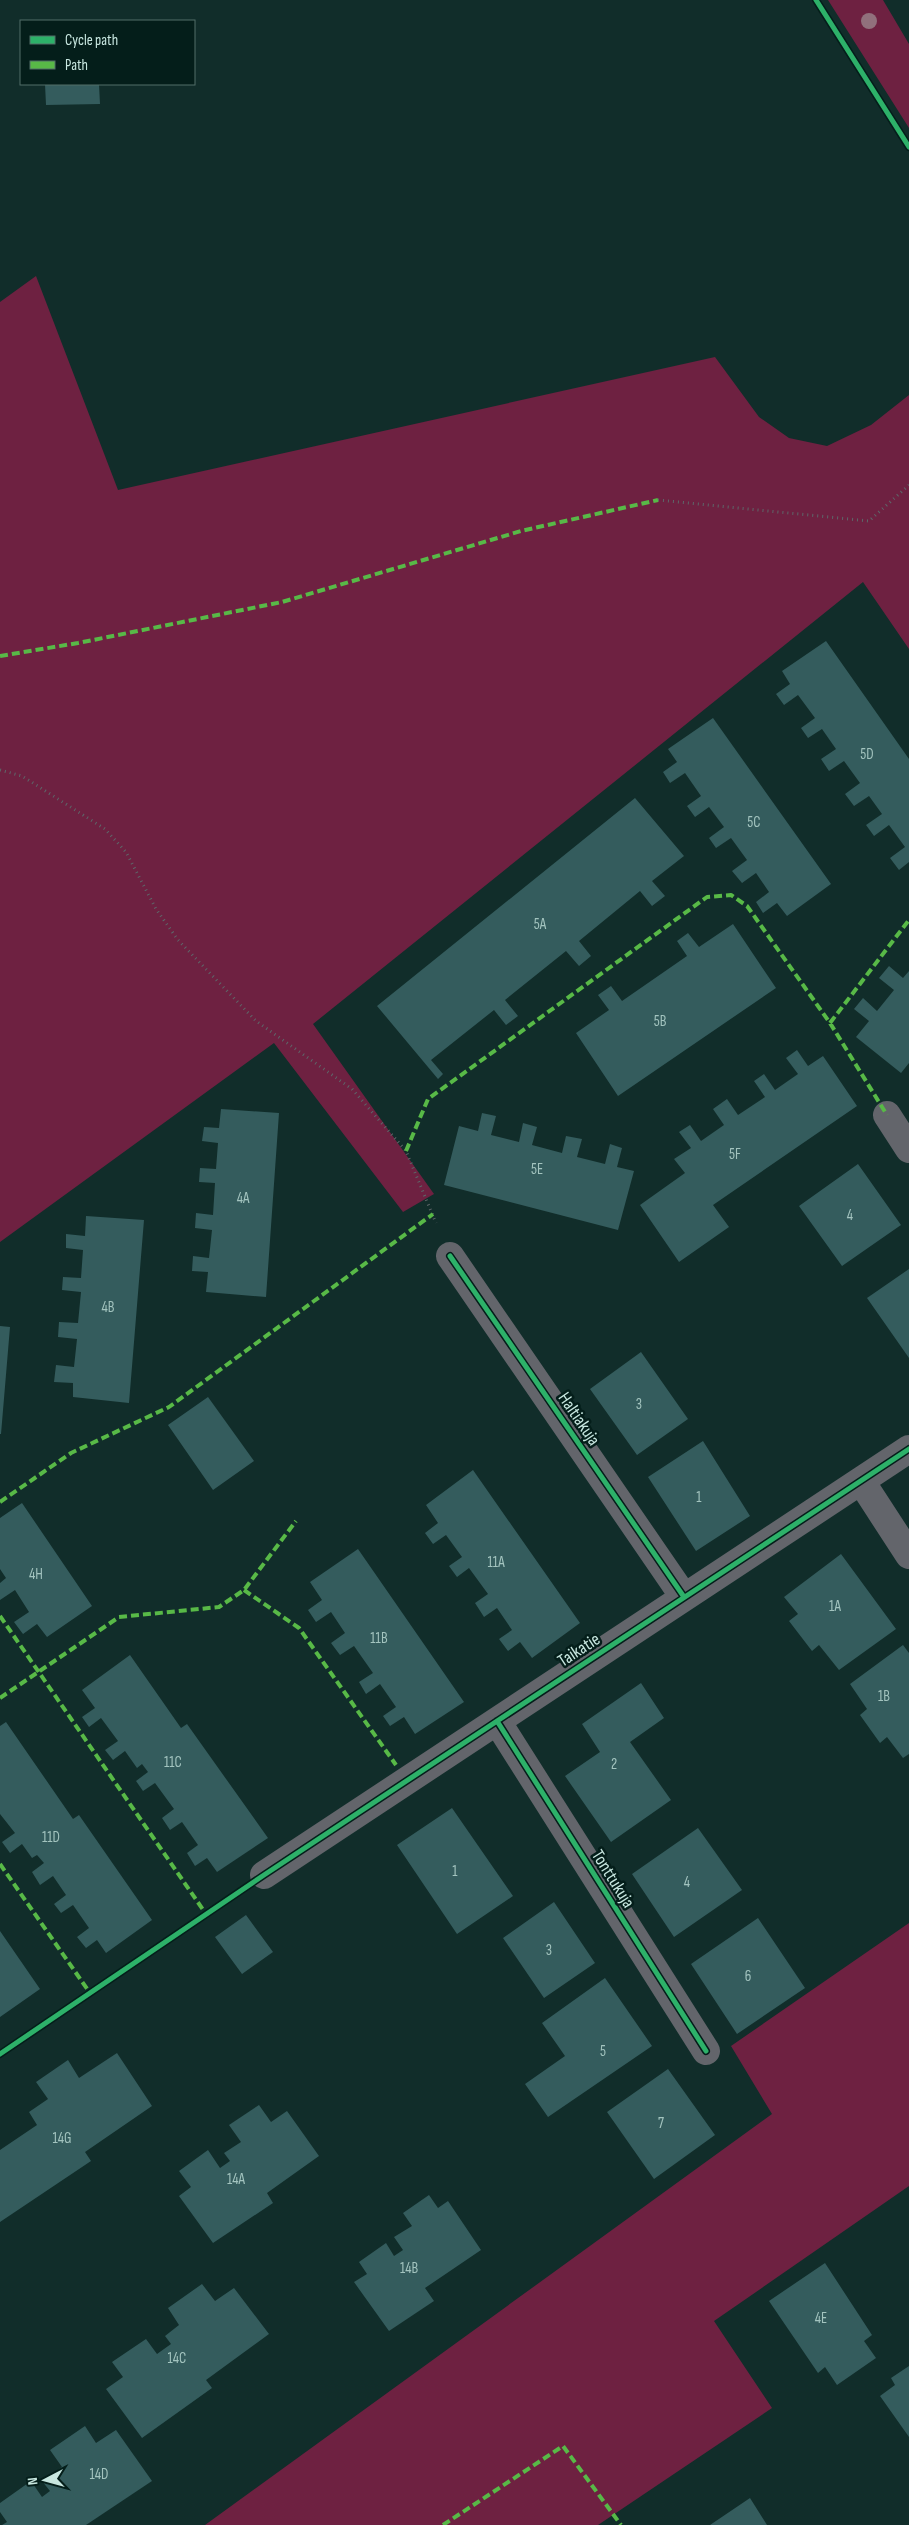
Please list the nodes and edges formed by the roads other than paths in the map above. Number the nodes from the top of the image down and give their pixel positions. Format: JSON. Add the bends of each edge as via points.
{"nodes":[{"id":1,"x":887,"y":1115,"type":"dead end"},
{"id":2,"x":909,"y":1149,"type":"edge"},
{"id":3,"x":450,"y":1256,"type":"road end"},
{"id":4,"x":909,"y":1449,"type":"edge"},
{"id":5,"x":861,"y":1481,"type":"junction"},
{"id":6,"x":909,"y":1555,"type":"edge"},
{"id":7,"x":684,"y":1597,"type":"junction"},
{"id":8,"x":497,"y":1721,"type":"junction"},
{"id":9,"x":264,"y":1875,"type":"dead end"},
{"id":10,"x":706,"y":2051,"type":"dead end"}],
"edges":[{"from":1,"to":2,"type":"street"},
{"from":3,"to":7,"type":"street","name":"Haltiakuja"},
{"from":4,"to":5,"type":"street","name":"Taikatie"},
{"from":5,"to":6,"type":"street"},
{"from":5,"to":7,"type":"street","name":"Taikatie"},
{"from":7,"to":8,"type":"street","name":"Taikatie"},
{"from":8,"to":9,"type":"street","name":"Taikatie"},
{"from":8,"to":10,"type":"street","name":"Tonttukuja"}]}
